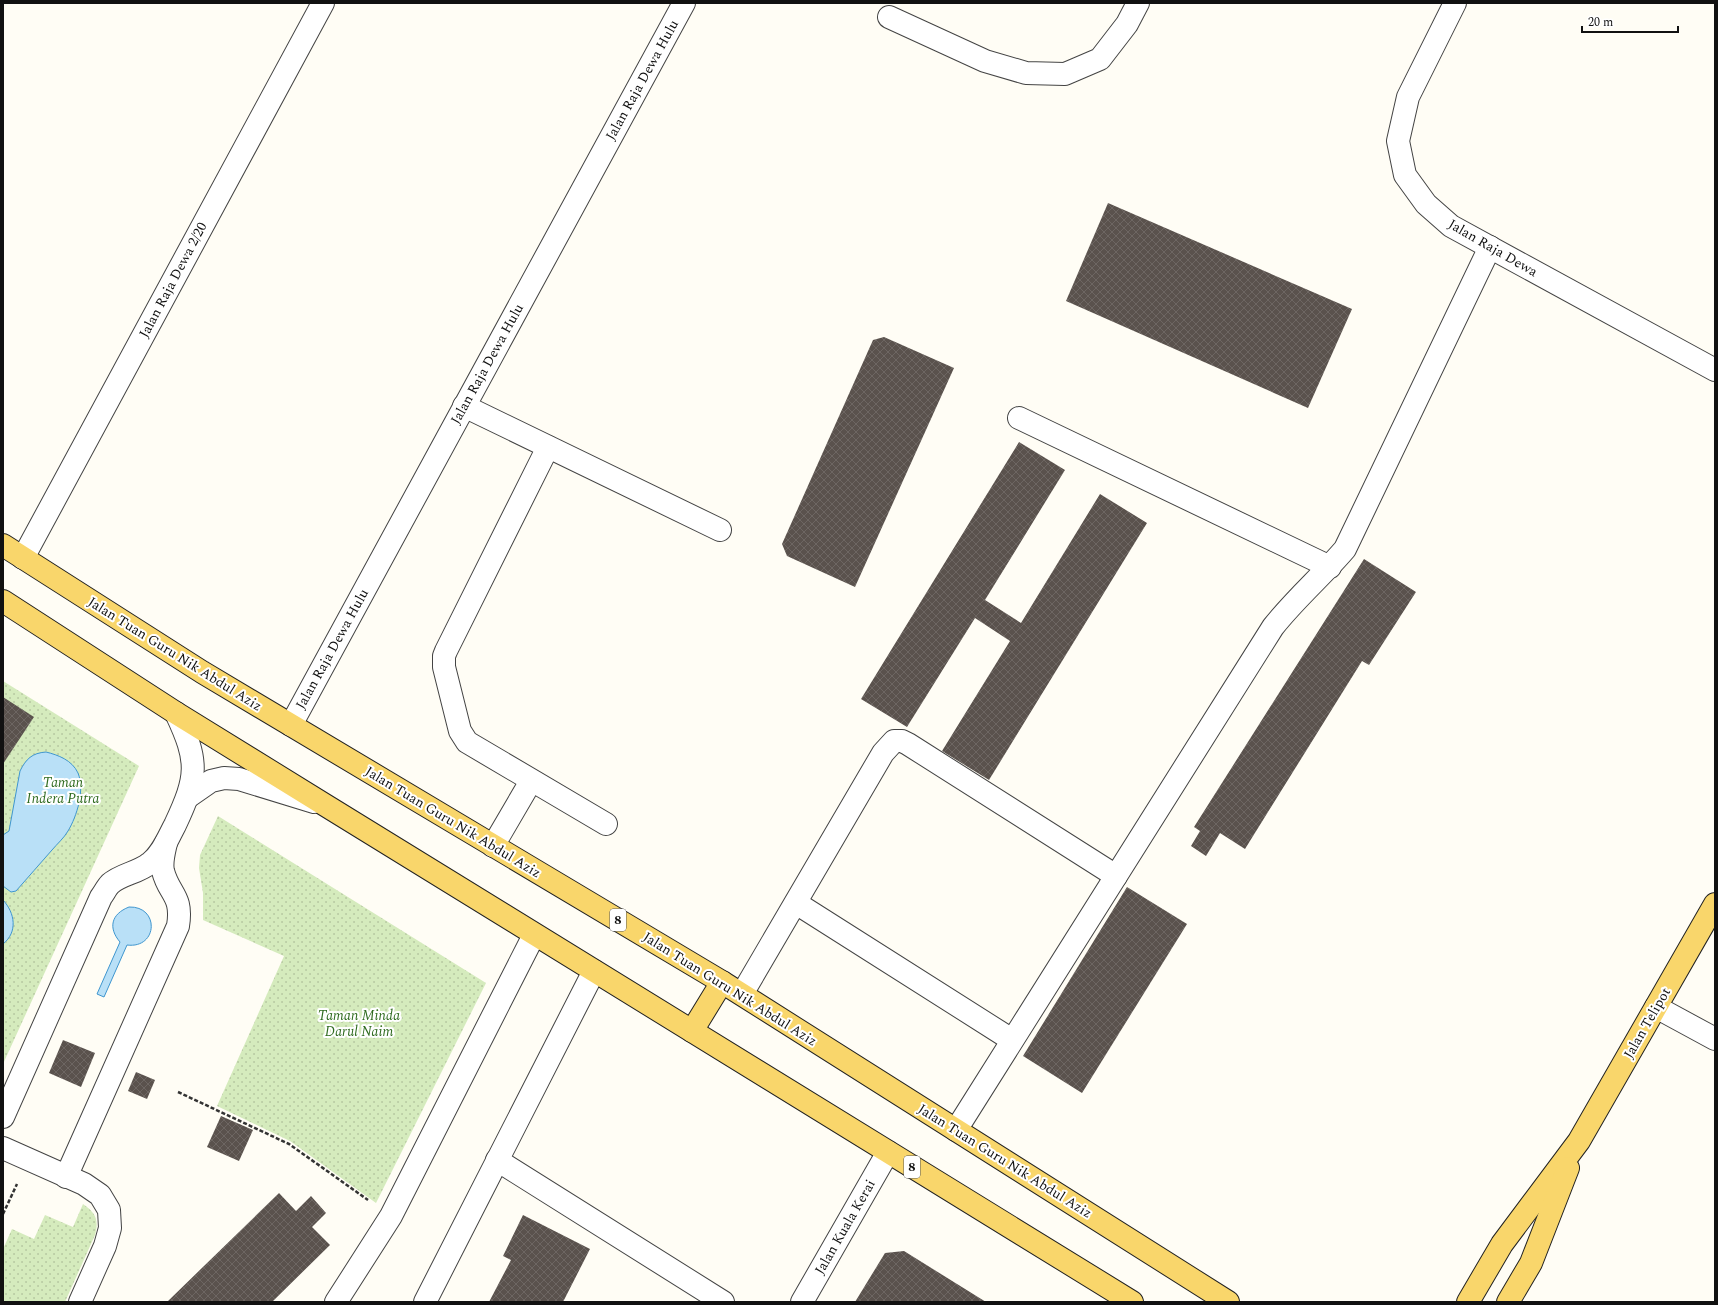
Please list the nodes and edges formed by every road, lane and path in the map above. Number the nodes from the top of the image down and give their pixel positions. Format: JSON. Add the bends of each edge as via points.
{"nodes":[{"id":1,"x":323,"y":3,"type":"edge"},
{"id":2,"x":684,"y":3,"type":"edge"},
{"id":3,"x":1138,"y":3,"type":"edge"},
{"id":4,"x":1455,"y":3,"type":"edge"},
{"id":5,"x":889,"y":17,"type":"dead end"},
{"id":6,"x":1490,"y":247,"type":"junction"},
{"id":7,"x":1715,"y":370,"type":"edge"},
{"id":8,"x":464,"y":406,"type":"junction"},
{"id":9,"x":1019,"y":418,"type":"dead end"},
{"id":10,"x":548,"y":447,"type":"junction"},
{"id":11,"x":720,"y":530,"type":"dead end"},
{"id":12,"x":3,"y":545,"type":"edge"},
{"id":13,"x":23,"y":558,"type":"junction"},
{"id":14,"x":1330,"y":566,"type":"junction"},
{"id":15,"x":3,"y":601,"type":"edge"},
{"id":16,"x":176,"y":713,"type":"junction"},
{"id":17,"x":290,"y":725,"type":"junction"},
{"id":18,"x":531,"y":780,"type":"junction"},
{"id":19,"x":188,"y":797,"type":"junction"},
{"id":20,"x":325,"y":805,"type":"junction"},
{"id":21,"x":606,"y":824,"type":"dead end"},
{"id":22,"x":166,"y":843,"type":"junction"},
{"id":23,"x":493,"y":846,"type":"junction"},
{"id":24,"x":1116,"y":876,"type":"junction"},
{"id":25,"x":796,"y":903,"type":"junction"},
{"id":26,"x":1715,"y":904,"type":"edge"},
{"id":27,"x":534,"y":935,"type":"junction"},
{"id":28,"x":594,"y":971,"type":"junction"},
{"id":29,"x":722,"y":982,"type":"junction"},
{"id":30,"x":742,"y":994,"type":"junction"},
{"id":31,"x":1656,"y":1007,"type":"junction"},
{"id":32,"x":692,"y":1031,"type":"junction"},
{"id":33,"x":1715,"y":1039,"type":"edge"},
{"id":34,"x":1012,"y":1040,"type":"junction"},
{"id":35,"x":178,"y":1092,"type":"dead end"},
{"id":36,"x":3,"y":1117,"type":"edge"},
{"id":37,"x":956,"y":1130,"type":"junction"},
{"id":38,"x":1579,"y":1141,"type":"junction"},
{"id":39,"x":3,"y":1148,"type":"edge"},
{"id":40,"x":888,"y":1152,"type":"junction"},
{"id":41,"x":27,"y":1159,"type":"junction"},
{"id":42,"x":497,"y":1160,"type":"junction"},
{"id":43,"x":66,"y":1177,"type":"junction"},
{"id":44,"x":3,"y":1214,"type":"edge"},
{"id":45,"x":391,"y":1216,"type":"junction"},
{"id":46,"x":1467,"y":1300,"type":"edge"},
{"id":47,"x":80,"y":1302,"type":"edge"},
{"id":48,"x":336,"y":1302,"type":"edge"},
{"id":49,"x":425,"y":1302,"type":"edge"},
{"id":50,"x":723,"y":1302,"type":"edge"},
{"id":51,"x":802,"y":1302,"type":"edge"},
{"id":52,"x":1132,"y":1302,"type":"edge"},
{"id":53,"x":1228,"y":1302,"type":"edge"},
{"id":54,"x":1508,"y":1302,"type":"edge"}],
"edges":[{"from":1,"to":13,"type":"street","name":"Jalan Raja Dewa 2/20"},
{"from":2,"to":8,"type":"street","name":"Jalan Raja Dewa Hulu"},
{"from":3,"to":5,"type":"street","via":[[1127,24],[1100,59],[1065,74],[1026,73],[985,61]]},
{"from":4,"to":6,"type":"street","name":"Jalan Raja Dewa","via":[[1408,97],[1398,141],[1405,175],[1426,204],[1451,226]]},
{"from":6,"to":7,"type":"street","name":"Jalan Raja Dewa"},
{"from":6,"to":14,"type":"street","via":[[1345,549]]},
{"from":8,"to":10,"type":"street"},
{"from":8,"to":17,"type":"street","name":"Jalan Raja Dewa Hulu"},
{"from":9,"to":14,"type":"street"},
{"from":10,"to":11,"type":"street"},
{"from":10,"to":18,"type":"street","via":[[444,656],[444,667],[462,737],[472,746]]},
{"from":12,"to":13,"type":"main road","name":"Jalan Tuan Guru Nik Abdul Aziz","number":"8"},
{"from":13,"to":17,"type":"main road","name":"Jalan Tuan Guru Nik Abdul Aziz","number":"8"},
{"from":14,"to":24,"type":"street","via":[[1284,612],[1273,627]]},
{"from":15,"to":16,"type":"main road","number":"8"},
{"from":16,"to":19,"type":"street","via":[[192,752],[194,768]]},
{"from":16,"to":20,"type":"main road","number":"8"},
{"from":17,"to":23,"type":"main road","name":"Jalan Tuan Guru Nik Abdul Aziz","number":"8"},
{"from":18,"to":21,"type":"street"},
{"from":18,"to":23,"type":"street"},
{"from":19,"to":20,"type":"street","via":[[211,781],[224,778],[239,779]]},
{"from":19,"to":22,"type":"street"},
{"from":20,"to":27,"type":"main road","number":"8"},
{"from":22,"to":36,"type":"street","via":[[150,864],[121,876],[110,884],[101,896]]},
{"from":22,"to":43,"type":"street","via":[[163,870],[178,902],[178,926]]},
{"from":23,"to":29,"type":"main road","name":"Jalan Tuan Guru Nik Abdul Aziz","number":"8"},
{"from":24,"to":25,"type":"street","via":[[902,741],[894,742],[883,753]]},
{"from":24,"to":34,"type":"street"},
{"from":25,"to":30,"type":"street"},
{"from":25,"to":34,"type":"street"},
{"from":26,"to":31,"type":"main road","name":"Jalan Telipot"},
{"from":27,"to":28,"type":"main road","number":"8"},
{"from":27,"to":45,"type":"street"},
{"from":28,"to":32,"type":"main road","number":"8"},
{"from":28,"to":42,"type":"street"},
{"from":29,"to":30,"type":"main road","name":"Jalan Tuan Guru Nik Abdul Aziz","number":"8"},
{"from":29,"to":32,"type":"main road"},
{"from":30,"to":37,"type":"main road","name":"Jalan Tuan Guru Nik Abdul Aziz","number":"8"},
{"from":31,"to":33,"type":"street"},
{"from":31,"to":38,"type":"main road","name":"Jalan Telipot"},
{"from":32,"to":40,"type":"main road","number":"8"},
{"from":34,"to":37,"type":"street"},
{"from":35,"to":45,"type":"path","via":[[289,1144]]},
{"from":37,"to":53,"type":"main road","name":"Jalan Tuan Guru Nik Abdul Aziz","number":"8"},
{"from":38,"to":46,"type":"main road","name":"Jalan Telipot","via":[[1502,1244]]},
{"from":38,"to":54,"type":"main road","name":"Jalan Telipot","via":[[1531,1263]]},
{"from":39,"to":41,"type":"street"},
{"from":40,"to":51,"type":"street","name":"Jalan Kuala Kerai"},
{"from":40,"to":52,"type":"main road","number":"8"},
{"from":41,"to":43,"type":"street"},
{"from":41,"to":44,"type":"path"},
{"from":42,"to":49,"type":"street"},
{"from":42,"to":50,"type":"street"},
{"from":43,"to":47,"type":"street","via":[[84,1184],[100,1195],[109,1210],[110,1228],[105,1246]]},
{"from":45,"to":48,"type":"street"}]}
